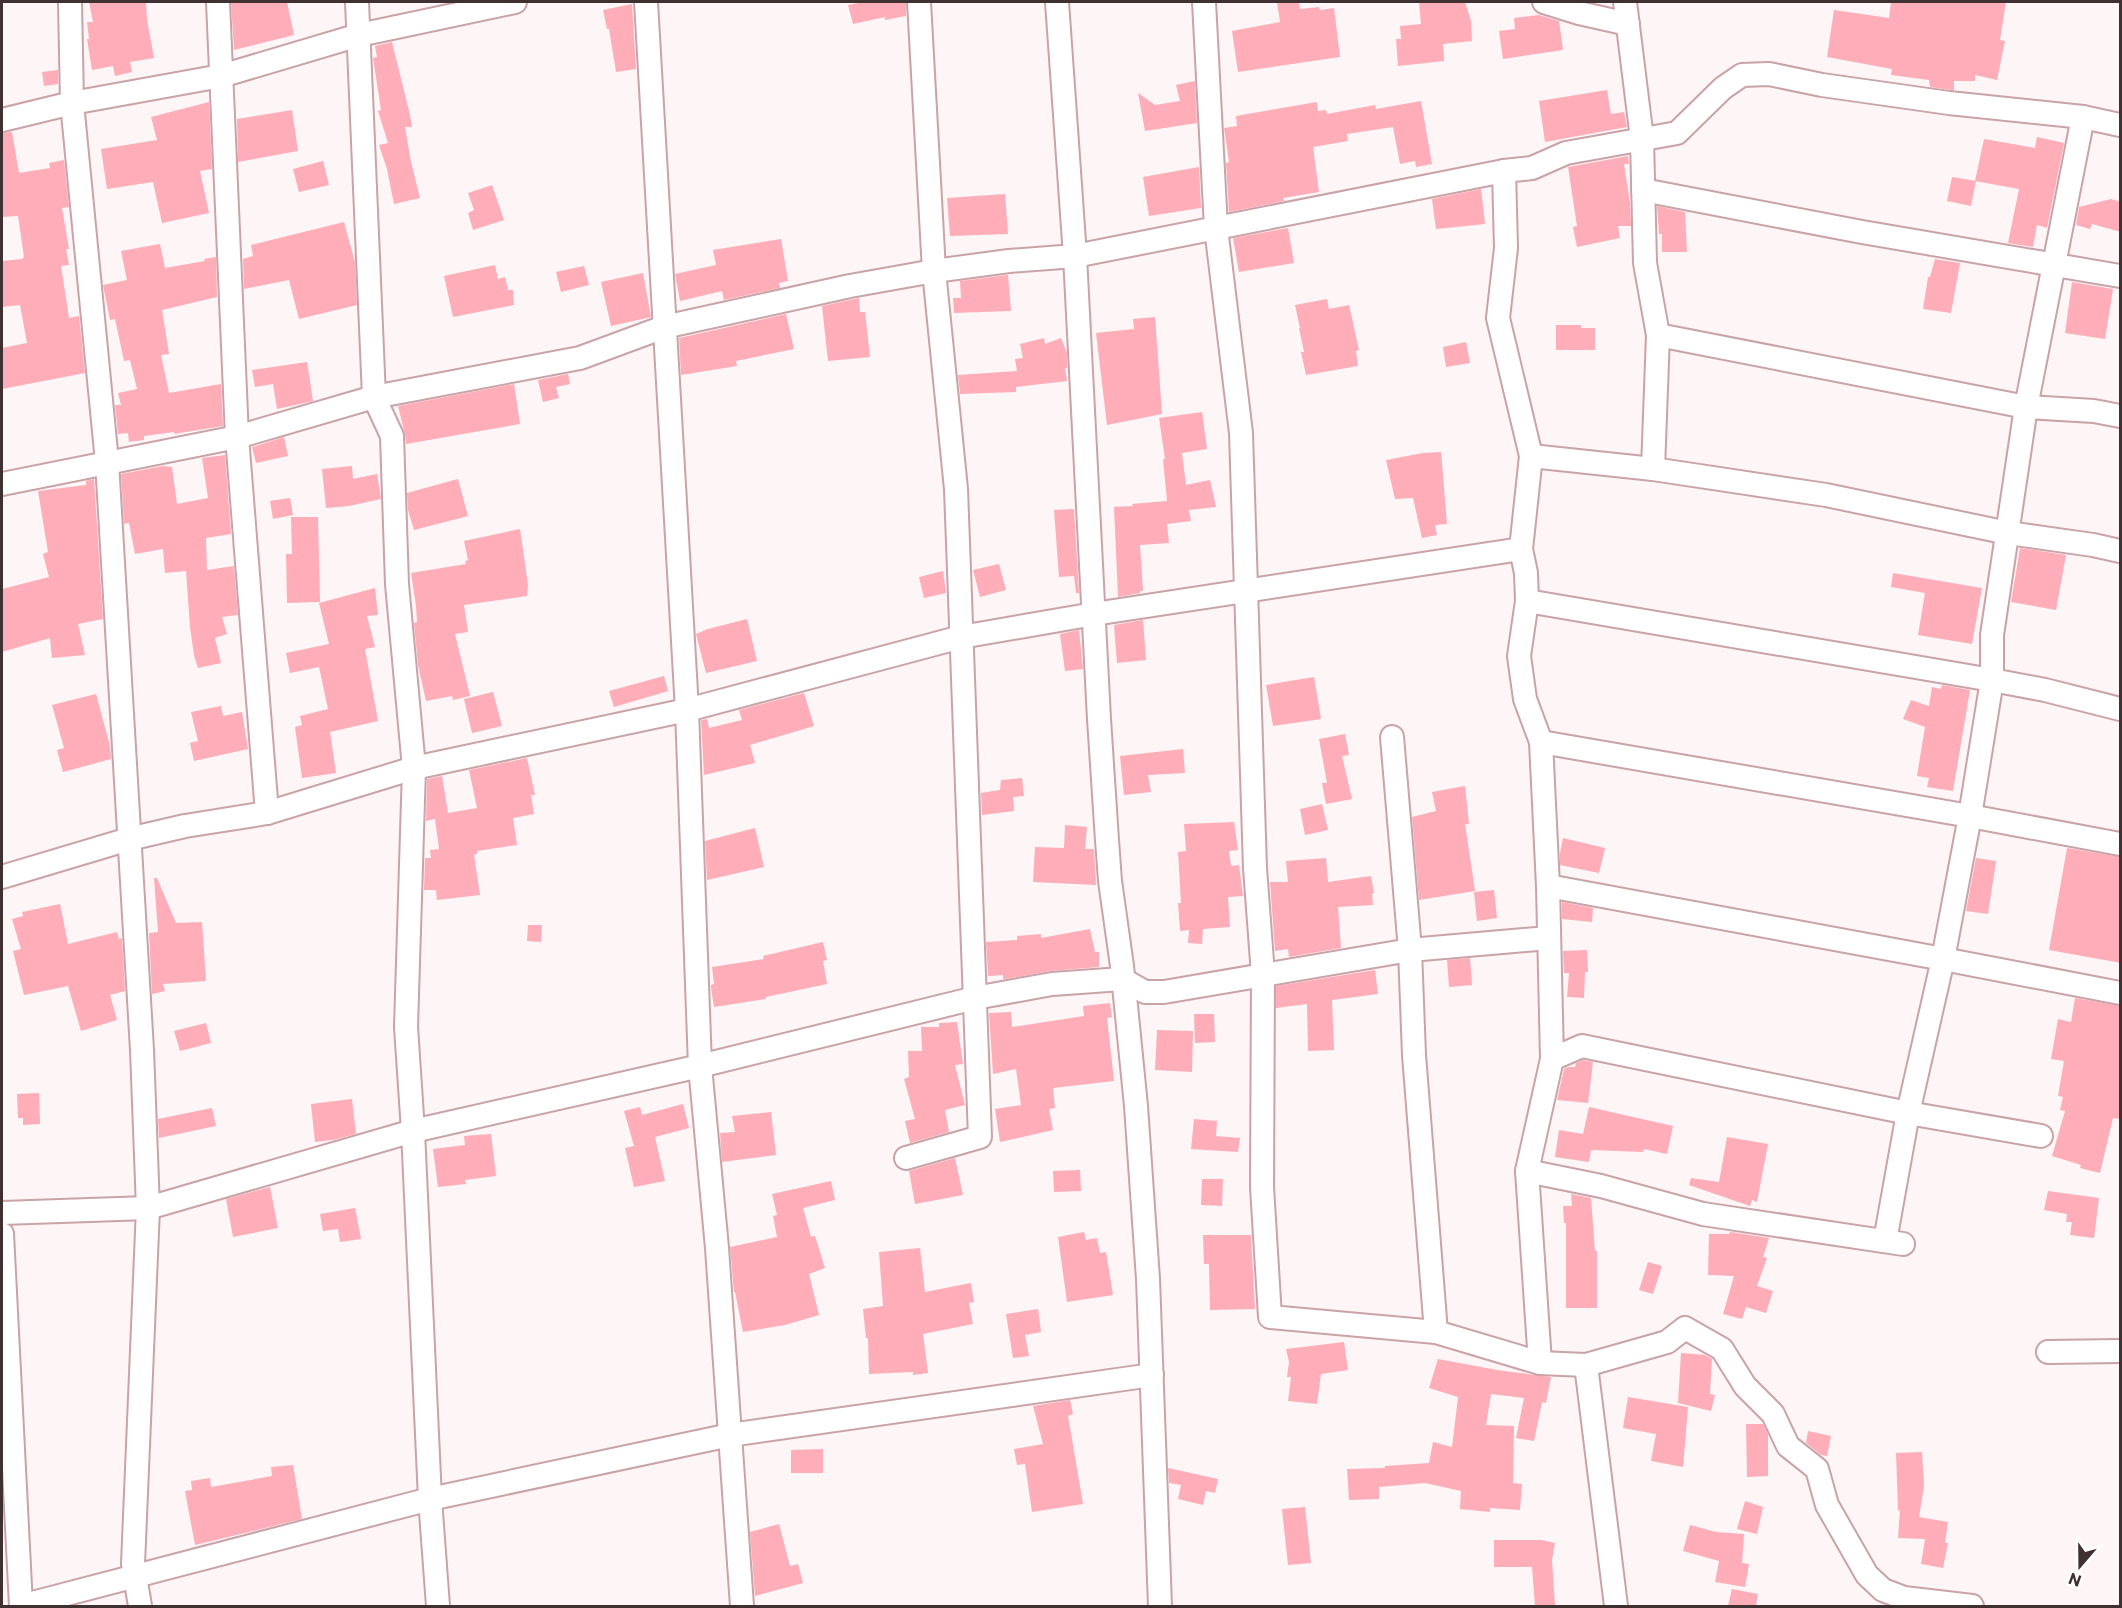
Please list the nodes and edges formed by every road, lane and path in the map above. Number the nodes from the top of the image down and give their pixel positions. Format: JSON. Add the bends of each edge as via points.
{"nodes":[{"id":1,"x":70,"y":2,"type":"edge"},
{"id":2,"x":218,"y":2,"type":"edge"},
{"id":3,"x":357,"y":2,"type":"edge"},
{"id":4,"x":515,"y":2,"type":"edge"},
{"id":5,"x":646,"y":2,"type":"edge"},
{"id":6,"x":920,"y":2,"type":"edge"},
{"id":7,"x":1057,"y":2,"type":"edge"},
{"id":8,"x":1204,"y":2,"type":"edge"},
{"id":9,"x":1544,"y":2,"type":"edge"},
{"id":10,"x":1626,"y":13,"type":"edge"},
{"id":11,"x":359,"y":35,"type":"junction"},
{"id":12,"x":221,"y":76,"type":"junction"},
{"id":13,"x":72,"y":103,"type":"junction"},
{"id":14,"x":2083,"y":117,"type":"junction"},
{"id":15,"x":2,"y":120,"type":"edge"},
{"id":16,"x":2121,"y":125,"type":"edge"},
{"id":17,"x":1642,"y":139,"type":"junction"},
{"id":18,"x":1504,"y":171,"type":"junction"},
{"id":19,"x":1643,"y":189,"type":"junction"},
{"id":20,"x":1216,"y":228,"type":"junction"},
{"id":21,"x":1075,"y":255,"type":"junction"},
{"id":22,"x":2053,"y":265,"type":"junction"},
{"id":23,"x":934,"y":271,"type":"junction"},
{"id":24,"x":2121,"y":276,"type":"edge"},
{"id":25,"x":664,"y":327,"type":"junction"},
{"id":26,"x":1658,"y":335,"type":"junction"},
{"id":27,"x":374,"y":397,"type":"junction"},
{"id":28,"x":2026,"y":407,"type":"junction"},
{"id":29,"x":2121,"y":416,"type":"edge"},
{"id":30,"x":237,"y":437,"type":"junction"},
{"id":31,"x":1531,"y":456,"type":"junction"},
{"id":32,"x":107,"y":462,"type":"junction"},
{"id":33,"x":1653,"y":469,"type":"junction"},
{"id":34,"x":2,"y":484,"type":"edge"},
{"id":35,"x":2007,"y":533,"type":"junction"},
{"id":36,"x":1521,"y":549,"type":"junction"},
{"id":37,"x":2121,"y":551,"type":"edge"},
{"id":38,"x":1247,"y":590,"type":"junction"},
{"id":39,"x":1527,"y":601,"type":"junction"},
{"id":40,"x":1094,"y":614,"type":"junction"},
{"id":41,"x":961,"y":638,"type":"junction"},
{"id":42,"x":1992,"y":680,"type":"junction"},
{"id":43,"x":2121,"y":709,"type":"edge"},
{"id":44,"x":687,"y":710,"type":"junction"},
{"id":45,"x":1392,"y":737,"type":"dead end"},
{"id":46,"x":1541,"y":742,"type":"junction"},
{"id":47,"x":414,"y":768,"type":"junction"},
{"id":48,"x":267,"y":813,"type":"junction"},
{"id":49,"x":1970,"y":816,"type":"junction"},
{"id":50,"x":129,"y":839,"type":"junction"},
{"id":51,"x":2121,"y":844,"type":"edge"},
{"id":52,"x":2,"y":877,"type":"edge"},
{"id":53,"x":1548,"y":886,"type":"junction"},
{"id":54,"x":1548,"y":938,"type":"junction"},
{"id":55,"x":1410,"y":950,"type":"junction"},
{"id":56,"x":1943,"y":959,"type":"junction"},
{"id":57,"x":1263,"y":975,"type":"junction"},
{"id":58,"x":1122,"y":979,"type":"junction"},
{"id":59,"x":2121,"y":993,"type":"edge"},
{"id":60,"x":975,"y":998,"type":"junction"},
{"id":61,"x":1552,"y":1059,"type":"junction"},
{"id":62,"x":700,"y":1066,"type":"junction"},
{"id":63,"x":1908,"y":1113,"type":"junction"},
{"id":64,"x":413,"y":1131,"type":"junction"},
{"id":65,"x":2041,"y":1136,"type":"dead end"},
{"id":66,"x":906,"y":1158,"type":"dead end"},
{"id":67,"x":1527,"y":1171,"type":"junction"},
{"id":68,"x":148,"y":1208,"type":"junction"},
{"id":69,"x":2,"y":1213,"type":"edge"},
{"id":70,"x":2,"y":1234,"type":"edge"},
{"id":71,"x":1436,"y":1332,"type":"junction"},
{"id":72,"x":2121,"y":1351,"type":"edge"},
{"id":73,"x":2048,"y":1352,"type":"dead end"},
{"id":74,"x":1540,"y":1363,"type":"junction"},
{"id":75,"x":1586,"y":1365,"type":"junction"},
{"id":76,"x":1152,"y":1375,"type":"junction"},
{"id":77,"x":730,"y":1435,"type":"junction"},
{"id":78,"x":430,"y":1499,"type":"junction"},
{"id":79,"x":135,"y":1577,"type":"junction"},
{"id":80,"x":140,"y":1606,"type":"edge"},
{"id":81,"x":438,"y":1606,"type":"edge"},
{"id":82,"x":742,"y":1606,"type":"edge"},
{"id":83,"x":1160,"y":1606,"type":"edge"},
{"id":84,"x":1616,"y":1606,"type":"edge"},
{"id":85,"x":1972,"y":1606,"type":"edge"}],
"edges":[{"from":1,"to":13,"type":"street"},
{"from":2,"to":12,"type":"street"},
{"from":3,"to":11,"type":"street"},
{"from":4,"to":11,"type":"street"},
{"from":5,"to":25,"type":"street"},
{"from":6,"to":23,"type":"street"},
{"from":7,"to":21,"type":"street"},
{"from":8,"to":20,"type":"street"},
{"from":9,"to":10,"type":"street","via":[[1579,13]]},
{"from":10,"to":17,"type":"street"},
{"from":11,"to":12,"type":"street"},
{"from":11,"to":27,"type":"street"},
{"from":12,"to":13,"type":"street"},
{"from":12,"to":30,"type":"street"},
{"from":13,"to":15,"type":"street"},
{"from":13,"to":32,"type":"street"},
{"from":14,"to":16,"type":"street"},
{"from":14,"to":17,"type":"street","via":[[1949,103],[1769,74],[1742,75],[1677,133]]},
{"from":14,"to":22,"type":"street"},
{"from":17,"to":18,"type":"street","via":[[1566,153],[1532,168]]},
{"from":17,"to":19,"type":"street"},
{"from":18,"to":20,"type":"street"},
{"from":18,"to":31,"type":"street","via":[[1506,248],[1498,318]]},
{"from":19,"to":22,"type":"street"},
{"from":19,"to":26,"type":"street","via":[[1645,263]]},
{"from":20,"to":21,"type":"street"},
{"from":20,"to":38,"type":"street","via":[[1241,433]]},
{"from":21,"to":23,"type":"street"},
{"from":21,"to":40,"type":"street"},
{"from":22,"to":24,"type":"street"},
{"from":22,"to":28,"type":"street"},
{"from":23,"to":25,"type":"street"},
{"from":23,"to":41,"type":"street","via":[[956,489]]},
{"from":25,"to":27,"type":"street","via":[[580,358]]},
{"from":25,"to":44,"type":"street"},
{"from":26,"to":28,"type":"street"},
{"from":26,"to":33,"type":"street"},
{"from":27,"to":30,"type":"street"},
{"from":27,"to":47,"type":"street","via":[[392,436],[397,584]]},
{"from":28,"to":29,"type":"street"},
{"from":28,"to":35,"type":"street"},
{"from":30,"to":32,"type":"street"},
{"from":30,"to":48,"type":"street"},
{"from":31,"to":33,"type":"street"},
{"from":31,"to":36,"type":"street"},
{"from":32,"to":34,"type":"street"},
{"from":32,"to":50,"type":"street"},
{"from":33,"to":35,"type":"street","via":[[1826,495]]},
{"from":35,"to":37,"type":"street"},
{"from":35,"to":42,"type":"street","via":[[1992,635]]},
{"from":36,"to":38,"type":"street"},
{"from":36,"to":39,"type":"street"},
{"from":38,"to":40,"type":"street"},
{"from":38,"to":57,"type":"street","via":[[1255,868]]},
{"from":39,"to":42,"type":"street"},
{"from":39,"to":46,"type":"street","via":[[1519,656],[1525,699]]},
{"from":40,"to":41,"type":"street"},
{"from":40,"to":58,"type":"street","via":[[1110,881]]},
{"from":41,"to":44,"type":"street"},
{"from":41,"to":60,"type":"street"},
{"from":42,"to":43,"type":"street"},
{"from":42,"to":49,"type":"street"},
{"from":44,"to":47,"type":"street"},
{"from":44,"to":62,"type":"street"},
{"from":45,"to":55,"type":"street"},
{"from":46,"to":49,"type":"street"},
{"from":46,"to":53,"type":"street"},
{"from":47,"to":48,"type":"street"},
{"from":47,"to":64,"type":"street","via":[[406,1027]]},
{"from":48,"to":50,"type":"street"},
{"from":49,"to":51,"type":"street"},
{"from":49,"to":56,"type":"street"},
{"from":50,"to":52,"type":"street"},
{"from":50,"to":68,"type":"street"},
{"from":53,"to":54,"type":"street"},
{"from":53,"to":56,"type":"street"},
{"from":54,"to":55,"type":"street"},
{"from":54,"to":61,"type":"street"},
{"from":55,"to":57,"type":"street"},
{"from":55,"to":71,"type":"street","via":[[1414,1055]]},
{"from":56,"to":59,"type":"street"},
{"from":56,"to":63,"type":"street"},
{"from":57,"to":58,"type":"street","via":[[1153,992],[1144,992]]},
{"from":57,"to":71,"type":"street","via":[[1262,1187],[1270,1317]]},
{"from":58,"to":60,"type":"street","via":[[1052,984]]},
{"from":58,"to":76,"type":"street","via":[[1136,1106]]},
{"from":60,"to":62,"type":"street"},
{"from":60,"to":66,"type":"street","via":[[980,1137]]},
{"from":61,"to":63,"type":"street","via":[[1582,1046]]},
{"from":61,"to":67,"type":"street"},
{"from":62,"to":64,"type":"street"},
{"from":62,"to":77,"type":"street"},
{"from":63,"to":65,"type":"street"},
{"from":63,"to":67,"type":"street","via":[[1894,1242],[1703,1214]]},
{"from":64,"to":68,"type":"street"},
{"from":64,"to":78,"type":"street"},
{"from":67,"to":74,"type":"street"},
{"from":68,"to":69,"type":"street"},
{"from":68,"to":79,"type":"street"},
{"from":70,"to":79,"type":"street","via":[[21,1606]]},
{"from":71,"to":74,"type":"street"},
{"from":72,"to":73,"type":"street"},
{"from":74,"to":75,"type":"street"},
{"from":75,"to":84,"type":"street"},
{"from":75,"to":85,"type":"street","via":[[1667,1342],[1685,1328],[1722,1349],[1744,1386],[1773,1414],[1788,1446],[1817,1469],[1827,1504],[1867,1575],[1883,1590],[1904,1598]]},
{"from":76,"to":77,"type":"street"},
{"from":76,"to":83,"type":"street"},
{"from":77,"to":78,"type":"street"},
{"from":77,"to":82,"type":"street"},
{"from":78,"to":79,"type":"street"},
{"from":78,"to":81,"type":"street"},
{"from":79,"to":80,"type":"street"}]}
